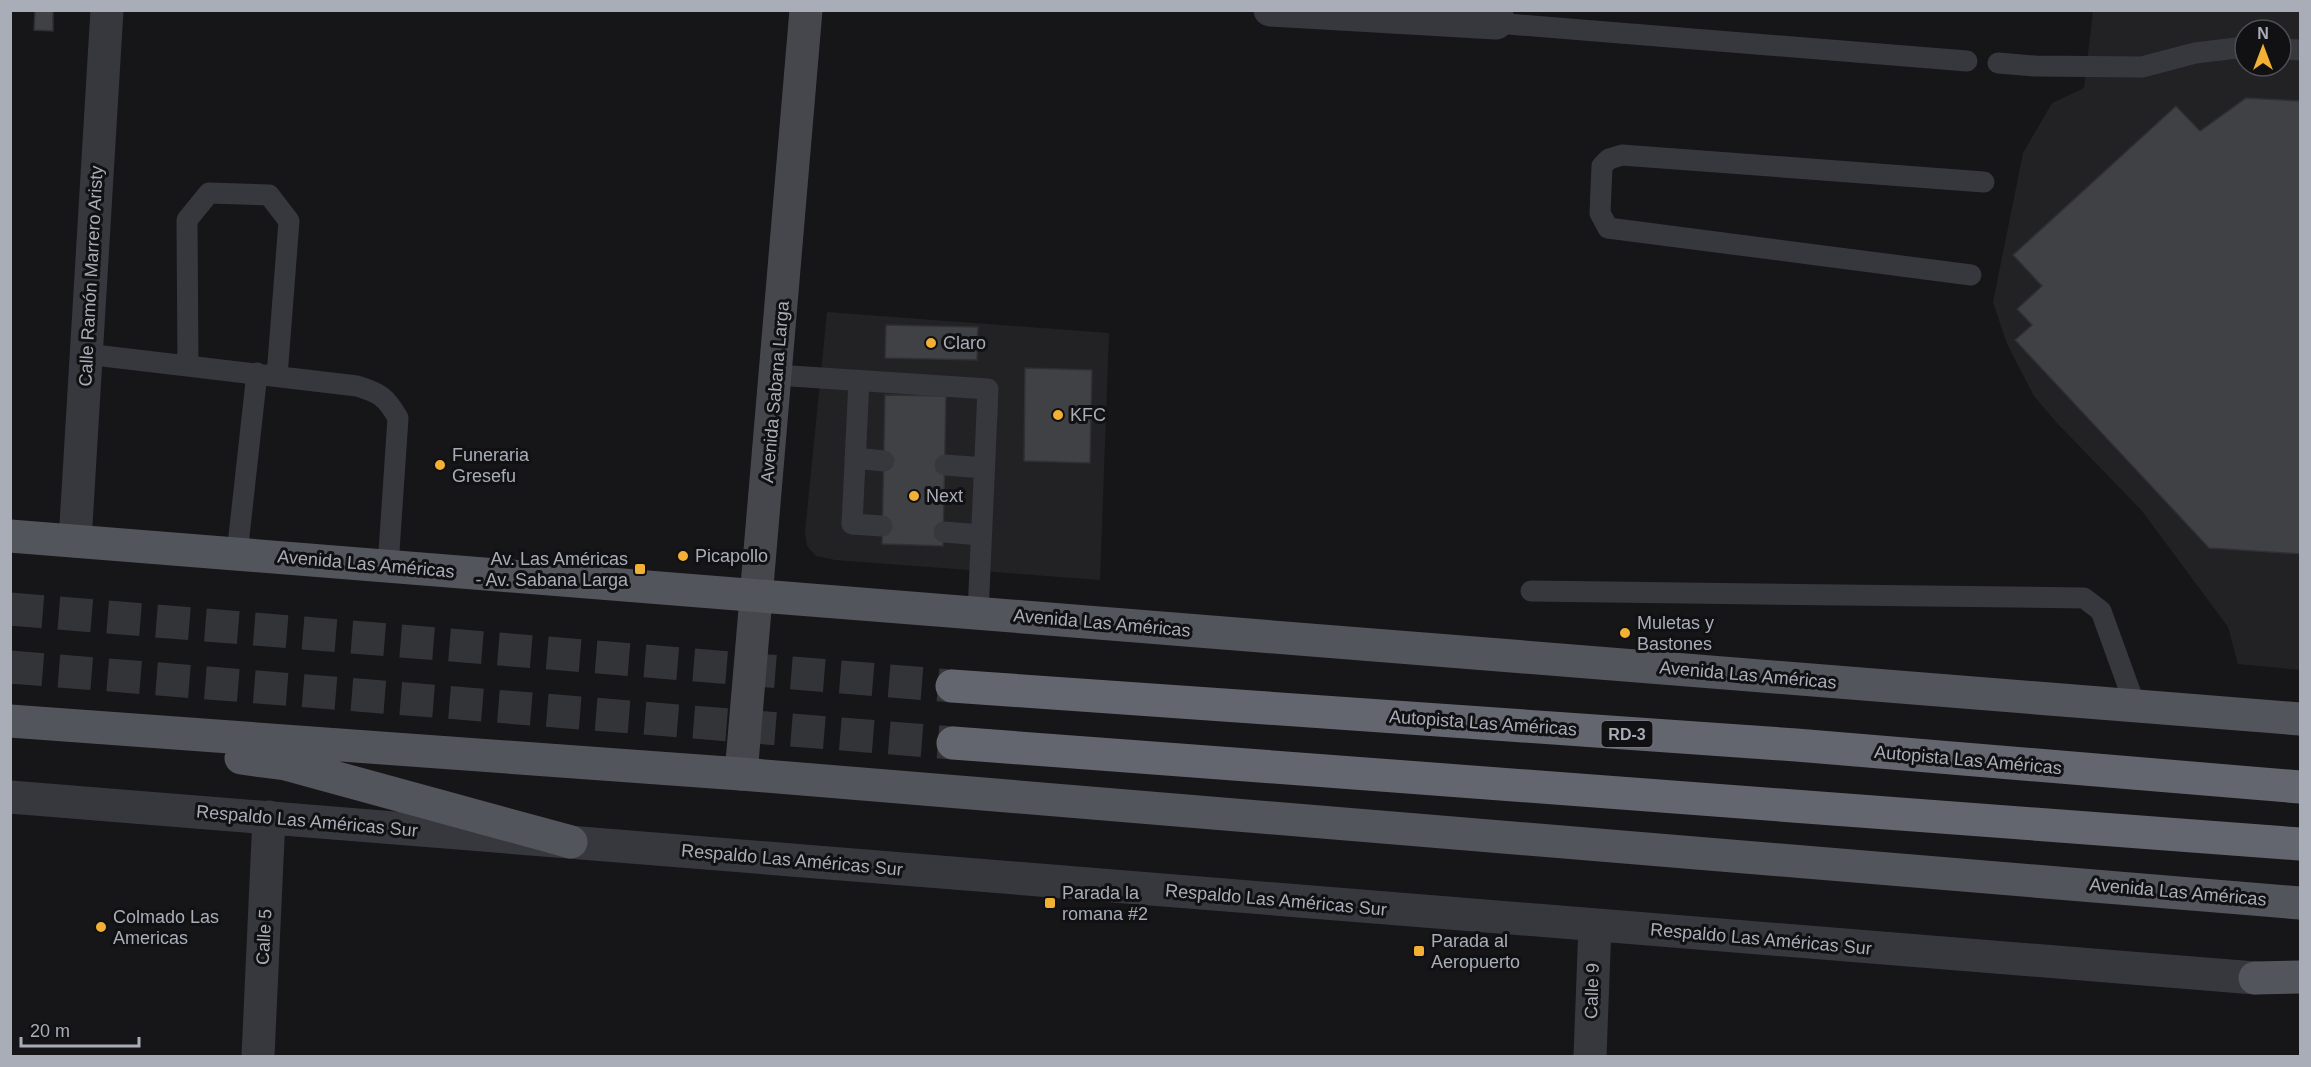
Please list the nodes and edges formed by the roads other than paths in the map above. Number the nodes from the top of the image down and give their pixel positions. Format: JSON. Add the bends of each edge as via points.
{"nodes":[{"id":1,"x":107,"y":10,"type":"edge"},
{"id":2,"x":806,"y":10,"type":"edge"},
{"id":3,"x":1270,"y":10,"type":"edge"},
{"id":4,"x":1497,"y":17,"type":"edge"},
{"id":5,"x":2233,"y":48,"type":"edge"},
{"id":6,"x":1967,"y":61,"type":"dead end"},
{"id":7,"x":1998,"y":63,"type":"dead end"},
{"id":8,"x":1984,"y":182,"type":"dead end"},
{"id":9,"x":1971,"y":274,"type":"dead end"},
{"id":10,"x":86,"y":354,"type":"junction"},
{"id":11,"x":188,"y":366,"type":"junction"},
{"id":12,"x":267,"y":375,"type":"junction"},
{"id":13,"x":776,"y":375,"type":"junction"},
{"id":14,"x":859,"y":381,"type":"junction"},
{"id":15,"x":855,"y":458,"type":"junction"},
{"id":16,"x":884,"y":460,"type":"dead end"},
{"id":17,"x":945,"y":465,"type":"dead end"},
{"id":18,"x":984,"y":468,"type":"junction"},
{"id":19,"x":882,"y":526,"type":"dead end"},
{"id":20,"x":944,"y":532,"type":"dead end"},
{"id":21,"x":981,"y":535,"type":"junction"},
{"id":22,"x":10,"y":536,"type":"edge"},
{"id":23,"x":75,"y":541,"type":"junction"},
{"id":24,"x":237,"y":554,"type":"junction"},
{"id":25,"x":388,"y":566,"type":"junction"},
{"id":26,"x":1531,"y":591,"type":"dead end"},
{"id":27,"x":758,"y":596,"type":"junction"},
{"id":28,"x":978,"y":614,"type":"junction"},
{"id":29,"x":952,"y":686,"type":"tunnel mouth"},
{"id":30,"x":2135,"y":705,"type":"junction"},
{"id":31,"x":2301,"y":719,"type":"edge"},
{"id":32,"x":10,"y":721,"type":"edge"},
{"id":33,"x":10,"y":727,"type":"edge"},
{"id":34,"x":953,"y":743,"type":"tunnel mouth"},
{"id":35,"x":741,"y":774,"type":"junction"},
{"id":36,"x":2301,"y":787,"type":"edge"},
{"id":37,"x":10,"y":797,"type":"edge"},
{"id":38,"x":269,"y":817,"type":"junction"},
{"id":39,"x":571,"y":842,"type":"junction"},
{"id":40,"x":2301,"y":844,"type":"edge"},
{"id":41,"x":2301,"y":903,"type":"edge"},
{"id":42,"x":1595,"y":926,"type":"junction"},
{"id":43,"x":2301,"y":977,"type":"edge"},
{"id":44,"x":2255,"y":978,"type":"joint"},
{"id":45,"x":258,"y":1056,"type":"edge"},
{"id":46,"x":1590,"y":1056,"type":"edge"}],
"edges":[{"from":1,"to":10,"type":"street","name":"Calle Ramón Marrero Aristy"},
{"from":2,"to":13,"type":"main road","name":"Avenida Sabana Larga"},
{"from":3,"to":4,"type":"street"},
{"from":4,"to":6,"type":"lane"},
{"from":5,"to":7,"type":"lane","via":[[2195,53],[2142,68]]},
{"from":8,"to":9,"type":"lane","via":[[1622,154],[1602,166],[1600,213],[1608,228]]},
{"from":10,"to":11,"type":"lane"},
{"from":10,"to":23,"type":"street","name":"Calle Ramón Marrero Aristy"},
{"from":11,"to":12,"type":"lane"},
{"from":11,"to":12,"type":"lane","via":[[187,220],[209,194],[269,195],[289,221]]},
{"from":12,"to":24,"type":"lane"},
{"from":12,"to":25,"type":"lane","via":[[357,386],[376,392],[389,402],[398,418]]},
{"from":13,"to":14,"type":"lane"},
{"from":13,"to":27,"type":"main road","name":"Avenida Sabana Larga"},
{"from":14,"to":15,"type":"lane"},
{"from":14,"to":18,"type":"lane","via":[[988,389]]},
{"from":15,"to":16,"type":"lane"},
{"from":15,"to":19,"type":"lane","via":[[852,524]]},
{"from":17,"to":18,"type":"lane"},
{"from":18,"to":21,"type":"lane"},
{"from":20,"to":21,"type":"lane"},
{"from":21,"to":28,"type":"lane"},
{"from":22,"to":23,"type":"main road","name":"Avenida Las Américas"},
{"from":23,"to":24,"type":"main road","name":"Avenida Las Américas"},
{"from":24,"to":25,"type":"main road","name":"Avenida Las Américas"},
{"from":25,"to":27,"type":"main road","name":"Avenida Las Américas"},
{"from":26,"to":30,"type":"lane","via":[[2084,598],[2101,611]]},
{"from":27,"to":28,"type":"main road","name":"Avenida Las Américas"},
{"from":27,"to":35,"type":"main road","name":"Avenida Sabana Larga"},
{"from":28,"to":30,"type":"main road","name":"Avenida Las Américas"},
{"from":29,"to":36,"type":"highway","name":"Autopista Las Américas","number":"RD-3","via":[[1773,744]]},
{"from":30,"to":31,"type":"main road","name":"Avenida Las Américas"},
{"from":32,"to":35,"type":"main road","name":"Avenida Las Américas"},
{"from":33,"to":39,"type":"main road","via":[[286,764]]},
{"from":34,"to":40,"type":"highway"},
{"from":35,"to":41,"type":"main road","name":"Avenida Las Américas"},
{"from":37,"to":38,"type":"street","name":"Respaldo Las Américas Sur"},
{"from":38,"to":39,"type":"street","name":"Respaldo Las Américas Sur"},
{"from":38,"to":45,"type":"street","name":"Calle 5"},
{"from":39,"to":42,"type":"street","name":"Respaldo Las Américas Sur"},
{"from":42,"to":44,"type":"street","name":"Respaldo Las Américas Sur"},
{"from":42,"to":46,"type":"street","name":"Calle 9"},
{"from":43,"to":44,"type":"main road"}]}
